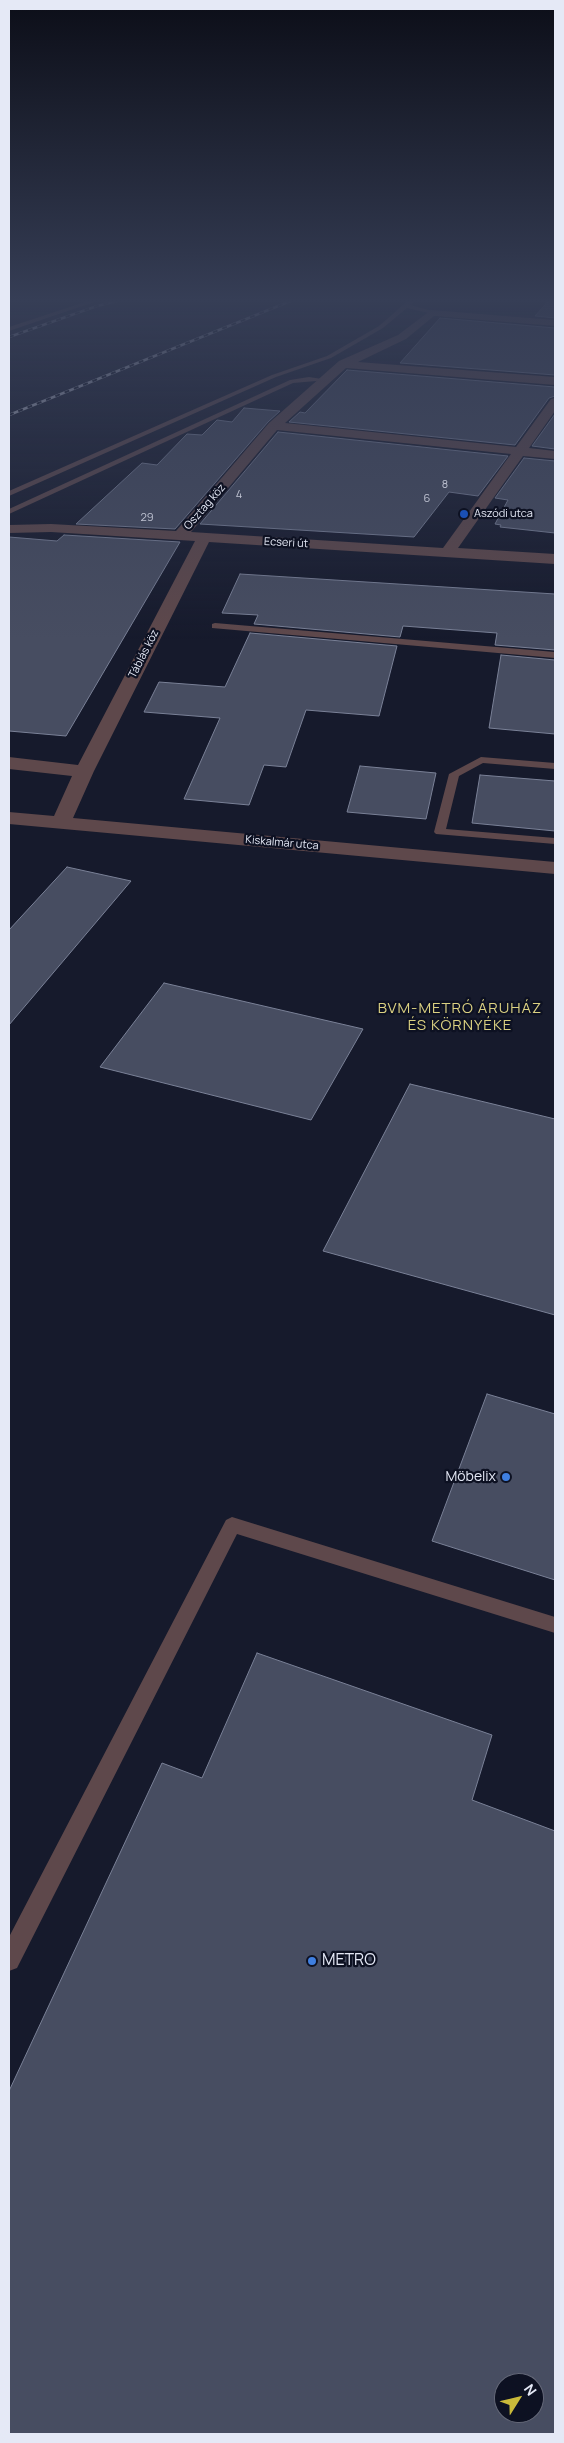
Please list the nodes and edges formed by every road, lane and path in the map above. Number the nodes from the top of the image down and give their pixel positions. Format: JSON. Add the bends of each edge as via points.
{"nodes":[{"id":1,"x":193,"y":412,"type":"edge"},
{"id":2,"x":225,"y":412,"type":"edge"},
{"id":3,"x":290,"y":412,"type":"edge"},
{"id":4,"x":548,"y":412,"type":"edge"},
{"id":5,"x":274,"y":426,"type":"junction"},
{"id":6,"x":519,"y":451,"type":"junction"},
{"id":7,"x":555,"y":455,"type":"edge"},
{"id":8,"x":9,"y":494,"type":"edge"},
{"id":9,"x":9,"y":512,"type":"edge"},
{"id":10,"x":13,"y":528,"type":"edge"},
{"id":11,"x":180,"y":536,"type":"junction"},
{"id":12,"x":204,"y":538,"type":"junction"},
{"id":13,"x":448,"y":552,"type":"junction"},
{"id":14,"x":555,"y":559,"type":"edge"},
{"id":15,"x":215,"y":626,"type":"dead end"},
{"id":16,"x":555,"y":655,"type":"edge"},
{"id":17,"x":9,"y":763,"type":"edge"},
{"id":18,"x":555,"y":766,"type":"edge"},
{"id":19,"x":84,"y":771,"type":"junction"},
{"id":20,"x":9,"y":818,"type":"edge"},
{"id":21,"x":61,"y":823,"type":"junction"},
{"id":22,"x":555,"y":841,"type":"edge"},
{"id":23,"x":555,"y":868,"type":"edge"},
{"id":24,"x":555,"y":1625,"type":"edge"},
{"id":25,"x":9,"y":1960,"type":"edge"}],
"edges":[{"from":1,"to":8,"type":"lane"},
{"from":2,"to":9,"type":"lane"},
{"from":3,"to":5,"type":"street","name":"Osztag köz"},
{"from":4,"to":6,"type":"street"},
{"from":5,"to":6,"type":"street"},
{"from":5,"to":11,"type":"street","name":"Osztag köz"},
{"from":6,"to":7,"type":"street"},
{"from":6,"to":13,"type":"street"},
{"from":10,"to":11,"type":"street","name":"Ecseri út"},
{"from":11,"to":12,"type":"street","name":"Ecseri út"},
{"from":12,"to":13,"type":"street","name":"Ecseri út"},
{"from":12,"to":19,"type":"street","name":"Táblás köz"},
{"from":13,"to":14,"type":"street","name":"Ecseri út"},
{"from":15,"to":16,"type":"lane"},
{"from":17,"to":19,"type":"street"},
{"from":18,"to":22,"type":"lane","via":[[482,760],[454,774],[440,832]]},
{"from":19,"to":21,"type":"street","name":"Táblás köz"},
{"from":20,"to":21,"type":"street","name":"Kiskalmár utca"},
{"from":21,"to":23,"type":"street","name":"Kiskalmár utca"},
{"from":24,"to":25,"type":"lane","via":[[232,1525]]}]}
